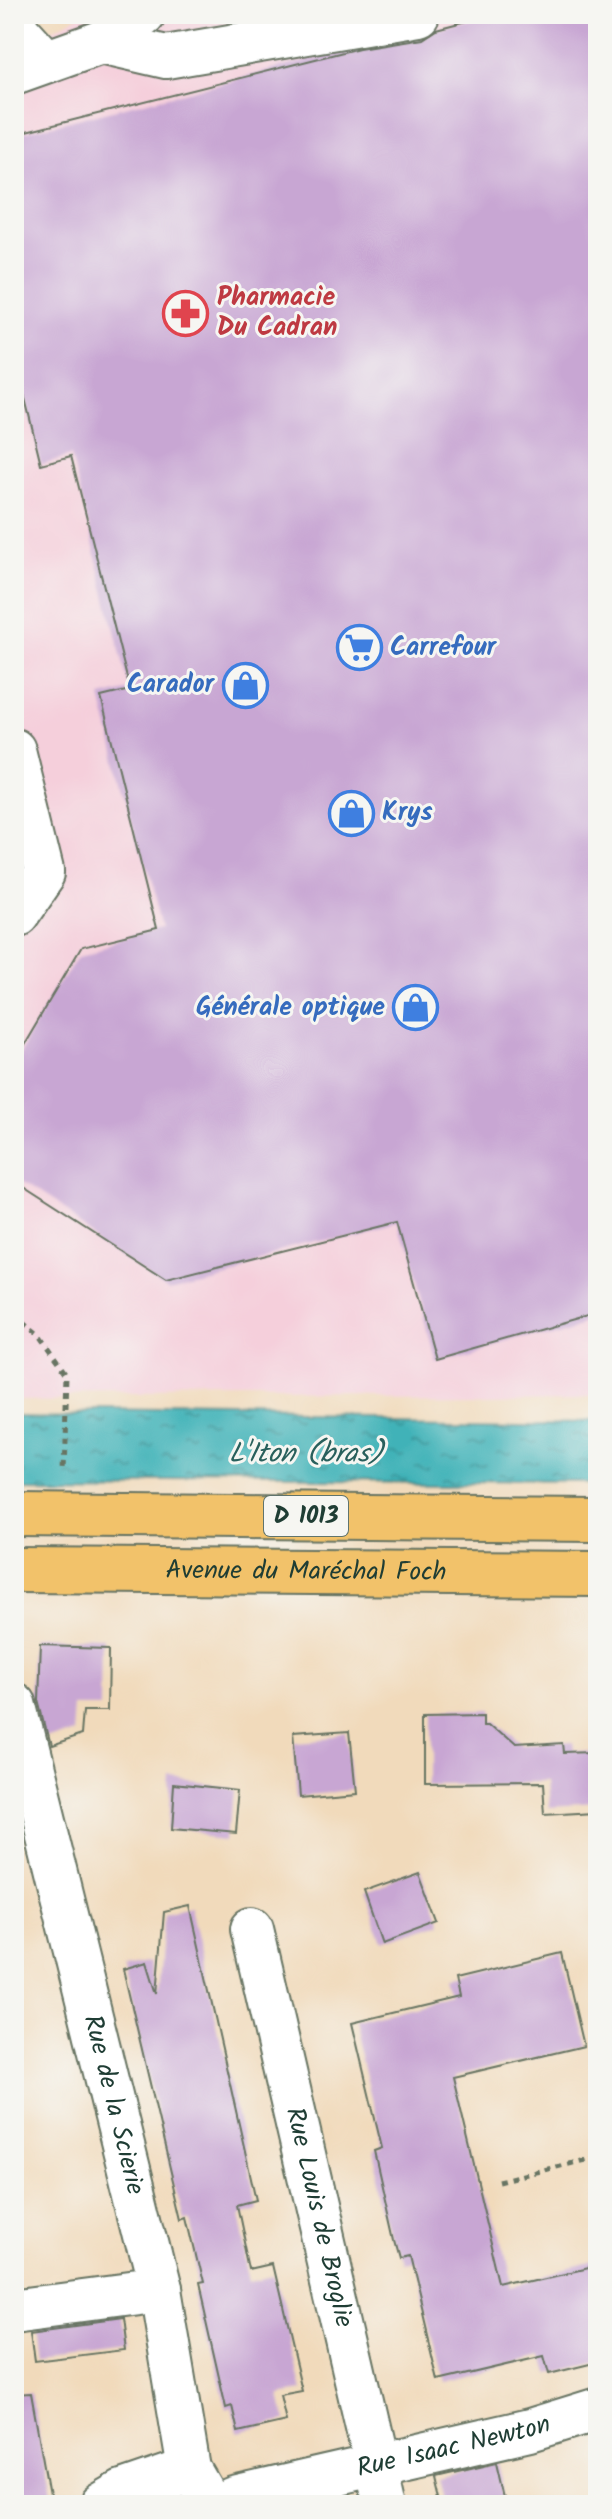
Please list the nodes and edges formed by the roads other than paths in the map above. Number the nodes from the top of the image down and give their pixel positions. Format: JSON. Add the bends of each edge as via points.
{"nodes":[{"id":1,"x":41,"y":14,"type":"edge"},
{"id":2,"x":144,"y":14,"type":"edge"},
{"id":3,"x":418,"y":14,"type":"edge"},
{"id":4,"x":14,"y":26,"type":"edge"},
{"id":5,"x":101,"y":42,"type":"junction"},
{"id":6,"x":30,"y":67,"type":"edge"},
{"id":7,"x":14,"y":750,"type":"edge"},
{"id":8,"x":14,"y":915,"type":"edge"},
{"id":9,"x":14,"y":1514,"type":"edge"},
{"id":10,"x":598,"y":1519,"type":"edge"},
{"id":11,"x":14,"y":1570,"type":"edge"},
{"id":12,"x":598,"y":1574,"type":"edge"},
{"id":13,"x":14,"y":1705,"type":"edge"},
{"id":14,"x":252,"y":1929,"type":"dead end"},
{"id":15,"x":159,"y":2290,"type":"junction"},
{"id":16,"x":14,"y":2309,"type":"edge"},
{"id":17,"x":598,"y":2409,"type":"edge"},
{"id":18,"x":189,"y":2469,"type":"junction"},
{"id":19,"x":380,"y":2485,"type":"edge"},
{"id":20,"x":100,"y":2505,"type":"edge"},
{"id":21,"x":210,"y":2505,"type":"edge"},
{"id":22,"x":217,"y":2505,"type":"edge"}],
"edges":[{"from":1,"to":6,"type":"street"},
{"from":2,"to":5,"type":"street"},
{"from":3,"to":5,"type":"street","via":[[166,57]]},
{"from":4,"to":6,"type":"street"},
{"from":5,"to":6,"type":"street"},
{"from":7,"to":8,"type":"street","via":[[44,872]]},
{"from":9,"to":10,"type":"main road","name":"Avenue du Maréchal Foch","number":"D 1013"},
{"from":11,"to":12,"type":"main road","name":"Avenue du Maréchal Foch","number":"D 1013"},
{"from":13,"to":15,"type":"street","name":"Rue de la Scierie"},
{"from":14,"to":19,"type":"street","name":"Rue Louis de Broglie"},
{"from":15,"to":16,"type":"street"},
{"from":15,"to":18,"type":"street","name":"Rue de la Scierie"},
{"from":17,"to":19,"type":"street","name":"Rue Isaac Newton"},
{"from":18,"to":20,"type":"street"},
{"from":18,"to":21,"type":"street","name":"Rue de la Scierie"},
{"from":19,"to":22,"type":"street","name":"Rue Isaac Newton","via":[[234,2498]]}]}
